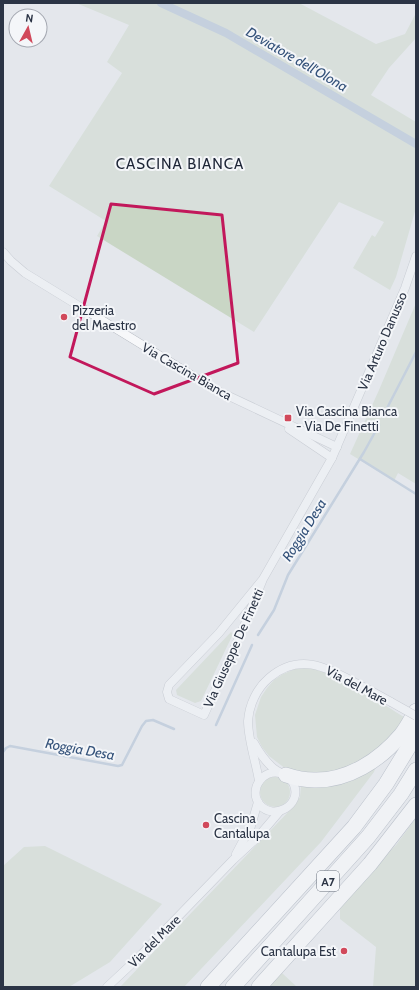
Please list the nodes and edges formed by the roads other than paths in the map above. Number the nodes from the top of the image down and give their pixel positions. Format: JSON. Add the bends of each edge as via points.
{"nodes":[{"id":1,"x":3,"y":252,"type":"edge"},
{"id":2,"x":416,"y":256,"type":"edge"},
{"id":3,"x":274,"y":418,"type":"junction"},
{"id":4,"x":337,"y":447,"type":"junction"},
{"id":5,"x":332,"y":458,"type":"junction"},
{"id":6,"x":263,"y":579,"type":"junction"},
{"id":7,"x":416,"y":711,"type":"edge"},
{"id":8,"x":416,"y":716,"type":"edge"},
{"id":9,"x":416,"y":735,"type":"edge"},
{"id":10,"x":250,"y":738,"type":"junction"},
{"id":11,"x":416,"y":770,"type":"edge"},
{"id":12,"x":283,"y":774,"type":"junction"},
{"id":13,"x":259,"y":781,"type":"junction"},
{"id":14,"x":258,"y":802,"type":"junction"},
{"id":15,"x":416,"y":805,"type":"edge"},
{"id":16,"x":280,"y":811,"type":"junction"},
{"id":17,"x":233,"y":860,"type":"junction"},
{"id":18,"x":341,"y":895,"type":"junction"},
{"id":19,"x":325,"y":927,"type":"dead end"},
{"id":20,"x":299,"y":955,"type":"dead end"},
{"id":21,"x":106,"y":987,"type":"edge"},
{"id":22,"x":208,"y":987,"type":"edge"},
{"id":23,"x":233,"y":987,"type":"edge"},
{"id":24,"x":259,"y":987,"type":"edge"},
{"id":25,"x":263,"y":987,"type":"edge"}],
"edges":[{"from":1,"to":3,"type":"street","name":"Via Cascina Bianca","via":[[25,273],[212,387]]},
{"from":2,"to":4,"type":"street","name":"Via Arturo Danusso","via":[[405,288]]},
{"from":3,"to":4,"type":"street","name":"Via Cascina Bianca"},
{"from":3,"to":5,"type":"street","name":"Via Cascina Bianca"},
{"from":4,"to":5,"type":"street","name":"Via Giuseppe De Finetti"},
{"from":5,"to":6,"type":"street","name":"Via Giuseppe De Finetti"},
{"from":6,"to":6,"type":"street","name":"Via Giuseppe De Finetti","via":[[219,632],[169,685],[169,699],[204,715]]},
{"from":7,"to":12,"type":"highway","via":[[402,734],[388,749],[373,761],[352,772],[339,777],[313,780]]},
{"from":8,"to":10,"type":"street","name":"Via del Mare","bridge":true,"via":[[325,667],[305,664],[291,666],[271,676],[260,687],[249,716]]},
{"from":9,"to":22,"type":"highway","number":"A7","via":[[386,784],[354,827]]},
{"from":10,"to":12,"type":"street","via":[[273,769]]},
{"from":10,"to":13,"type":"street","name":"Via del Mare"},
{"from":11,"to":23,"type":"highway","number":"A7","via":[[368,838]]},
{"from":12,"to":13,"type":"street","via":[[269,773]]},
{"from":12,"to":16,"type":"street","via":[[294,785],[295,794],[290,805]]},
{"from":13,"to":14,"type":"street","via":[[256,790]]},
{"from":14,"to":16,"type":"street","via":[[268,810]]},
{"from":14,"to":17,"type":"street","name":"Via del Mare","via":[[251,826]]},
{"from":15,"to":18,"type":"highway","via":[[370,864]]},
{"from":16,"to":17,"type":"street","name":"Via del Mare","via":[[257,838]]},
{"from":17,"to":21,"type":"street","name":"Via del Mare","via":[[137,959]]},
{"from":18,"to":19,"type":"highway"},
{"from":18,"to":24,"type":"highway"},
{"from":20,"to":25,"type":"highway","via":[[289,959]]}]}
